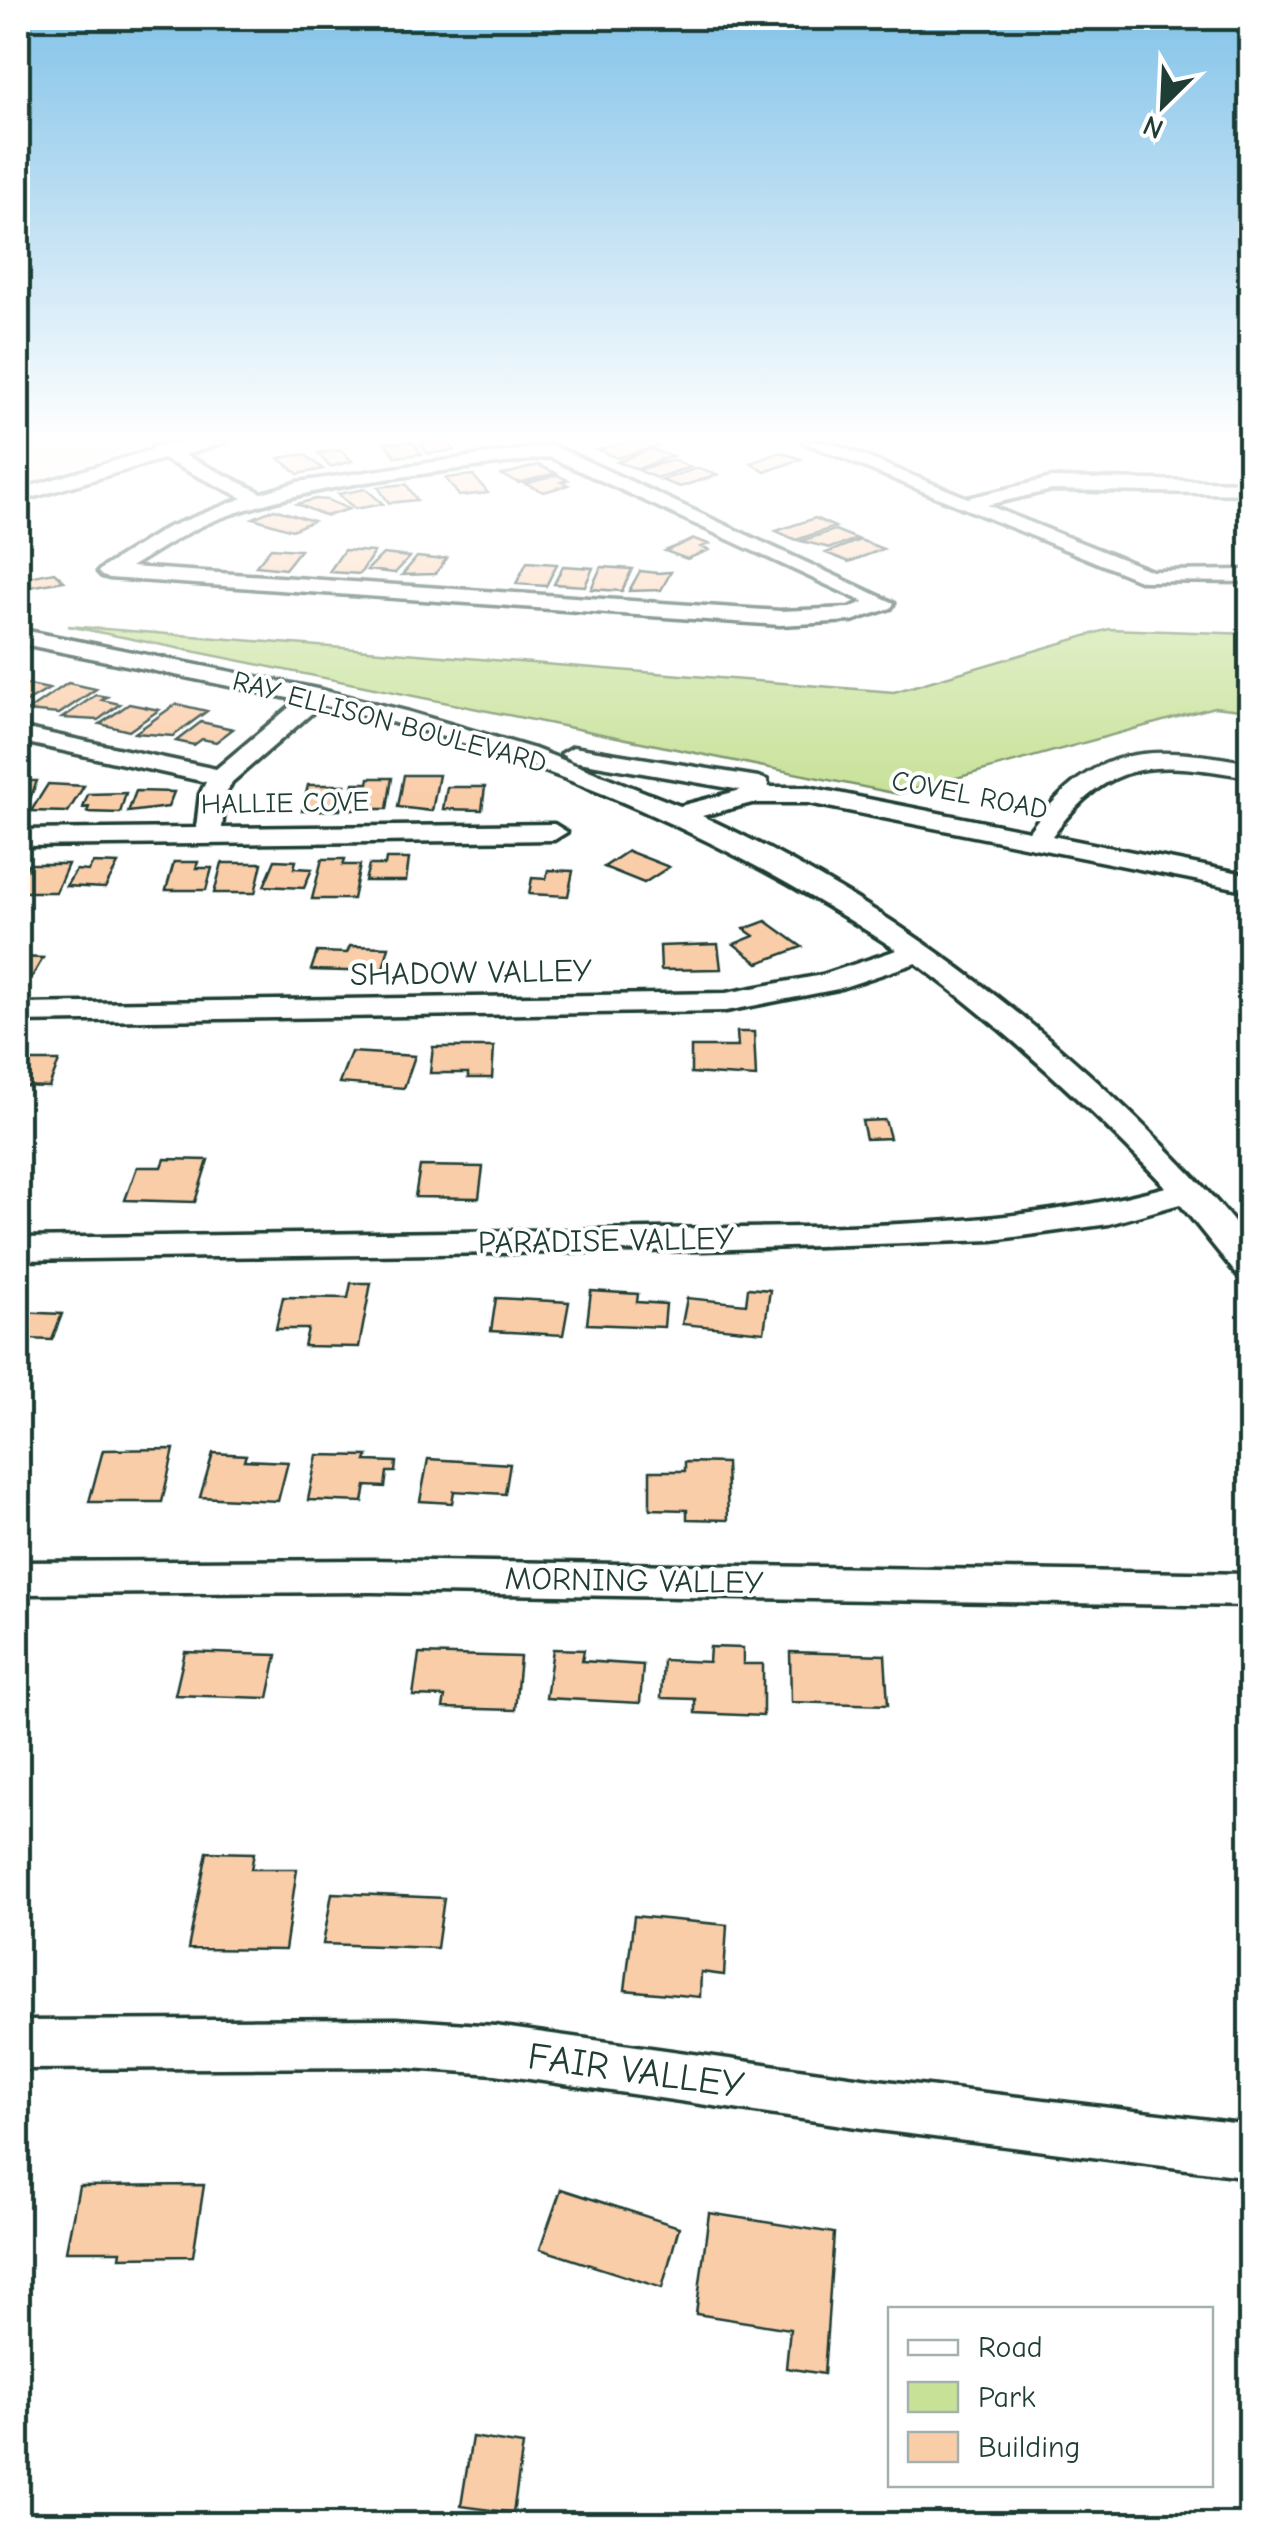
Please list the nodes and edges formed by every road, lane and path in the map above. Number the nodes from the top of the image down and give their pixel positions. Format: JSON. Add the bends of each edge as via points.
{"nodes":[{"id":1,"x":128,"y":561,"type":"edge"},
{"id":2,"x":791,"y":561,"type":"edge"},
{"id":3,"x":1108,"y":561,"type":"edge"},
{"id":4,"x":1250,"y":576,"type":"edge"},
{"id":5,"x":18,"y":636,"type":"edge"},
{"id":6,"x":317,"y":696,"type":"junction"},
{"id":7,"x":18,"y":734,"type":"edge"},
{"id":8,"x":463,"y":735,"type":"junction"},
{"id":9,"x":1250,"y":770,"type":"edge"},
{"id":10,"x":221,"y":778,"type":"junction"},
{"id":11,"x":808,"y":795,"type":"junction"},
{"id":12,"x":677,"y":815,"type":"junction"},
{"id":13,"x":554,"y":832,"type":"dead end"},
{"id":14,"x":208,"y":836,"type":"junction"},
{"id":15,"x":18,"y":838,"type":"edge"},
{"id":16,"x":1036,"y":840,"type":"junction"},
{"id":17,"x":1250,"y":882,"type":"edge"},
{"id":18,"x":919,"y":952,"type":"junction"},
{"id":19,"x":18,"y":1013,"type":"edge"},
{"id":20,"x":1190,"y":1191,"type":"junction"},
{"id":21,"x":18,"y":1249,"type":"edge"},
{"id":22,"x":1250,"y":1268,"type":"edge"},
{"id":23,"x":18,"y":1578,"type":"edge"},
{"id":24,"x":1250,"y":1590,"type":"edge"},
{"id":25,"x":18,"y":2045,"type":"edge"},
{"id":26,"x":1250,"y":2151,"type":"edge"}],
"edges":[{"from":1,"to":2,"type":"street","via":[[110,572],[780,618],[838,616],[883,603]]},
{"from":3,"to":4,"type":"street","via":[[1149,577]]},
{"from":5,"to":6,"type":"street","name":"RAY ELLISON BOULEVARD"},
{"from":6,"to":8,"type":"street","name":"RAY ELLISON BOULEVARD"},
{"from":6,"to":10,"type":"street"},
{"from":7,"to":10,"type":"street"},
{"from":8,"to":11,"type":"street"},
{"from":8,"to":12,"type":"street","name":"RAY ELLISON BOULEVARD","via":[[567,768]]},
{"from":9,"to":16,"type":"street","via":[[1193,760],[1114,769],[1084,783]]},
{"from":10,"to":14,"type":"street","via":[[212,794]]},
{"from":11,"to":12,"type":"street","name":"COVEL ROAD","via":[[751,794]]},
{"from":11,"to":16,"type":"street","name":"COVEL ROAD"},
{"from":12,"to":18,"type":"street","name":"RAY ELLISON BOULEVARD","via":[[832,896]]},
{"from":13,"to":14,"type":"street","name":"HALLIE COVE"},
{"from":14,"to":15,"type":"street","name":"HALLIE COVE"},
{"from":16,"to":17,"type":"street","name":"COVEL ROAD"},
{"from":18,"to":19,"type":"street","name":"SHADOW VALLEY","via":[[828,983],[726,1002]]},
{"from":18,"to":20,"type":"street","name":"RAY ELLISON BOULEVARD","via":[[1082,1080]]},
{"from":20,"to":21,"type":"street","name":"PARADISE VALLEY","via":[[1076,1219],[993,1229]]},
{"from":20,"to":22,"type":"street","name":"RAY ELLISON BOULEVARD"},
{"from":23,"to":24,"type":"street","name":"MORNING VALLEY","via":[[372,1576]]},
{"from":25,"to":26,"type":"street","name":"FAIR VALLEY","via":[[396,2043],[495,2050]]}]}
